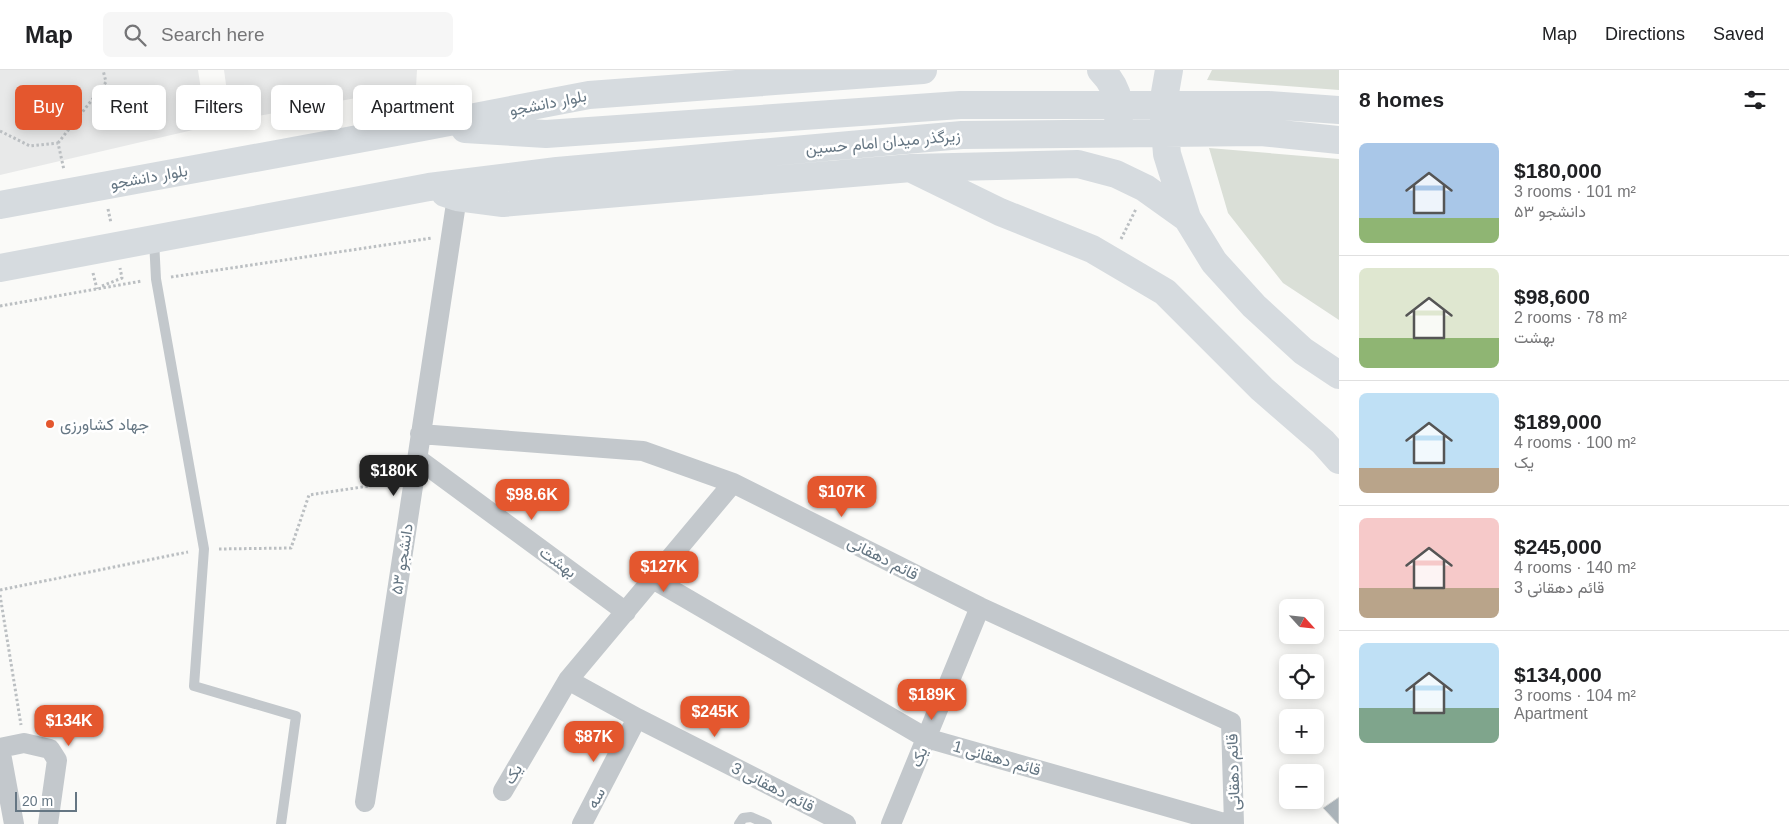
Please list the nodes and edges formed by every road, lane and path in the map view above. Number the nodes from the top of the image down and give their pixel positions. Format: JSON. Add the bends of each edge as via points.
{"nodes":[{"id":1,"x":103,"y":70,"type":"edge"},
{"id":2,"x":923,"y":70,"type":"edge"},
{"id":3,"x":1101,"y":70,"type":"edge"},
{"id":4,"x":1170,"y":70,"type":"edge"},
{"id":5,"x":1339,"y":110,"type":"edge"},
{"id":6,"x":472,"y":118,"type":"edge"},
{"id":7,"x":407,"y":130,"type":"edge"},
{"id":8,"x":472,"y":130,"type":"edge"},
{"id":9,"x":0,"y":132,"type":"edge"},
{"id":10,"x":1339,"y":140,"type":"edge"},
{"id":11,"x":58,"y":143,"type":"junction"},
{"id":12,"x":1078,"y":164,"type":"junction"},
{"id":13,"x":910,"y":168,"type":"junction"},
{"id":14,"x":429,"y":188,"type":"junction"},
{"id":15,"x":69,"y":192,"type":"junction"},
{"id":16,"x":457,"y":197,"type":"junction"},
{"id":17,"x":0,"y":204,"type":"edge"},
{"id":18,"x":1186,"y":218,"type":"junction"},
{"id":19,"x":451,"y":236,"type":"junction"},
{"id":20,"x":154,"y":239,"type":"junction"},
{"id":21,"x":0,"y":268,"type":"edge"},
{"id":22,"x":122,"y":278,"type":"dead end"},
{"id":23,"x":156,"y":279,"type":"junction"},
{"id":24,"x":96,"y":289,"type":"junction"},
{"id":25,"x":0,"y":306,"type":"edge"},
{"id":26,"x":1339,"y":375,"type":"edge"},
{"id":27,"x":420,"y":434,"type":"junction"},
{"id":28,"x":418,"y":459,"type":"junction"},
{"id":29,"x":1339,"y":460,"type":"edge"},
{"id":30,"x":733,"y":483,"type":"junction"},
{"id":31,"x":653,"y":579,"type":"junction"},
{"id":32,"x":0,"y":595,"type":"edge"},
{"id":33,"x":980,"y":607,"type":"junction"},
{"id":34,"x":626,"y":612,"type":"junction"},
{"id":35,"x":568,"y":680,"type":"junction"},
{"id":36,"x":637,"y":718,"type":"junction"},
{"id":37,"x":926,"y":738,"type":"junction"},
{"id":38,"x":24,"y":743,"type":"junction"},
{"id":39,"x":0,"y":748,"type":"edge"},
{"id":40,"x":503,"y":791,"type":"dead end"},
{"id":41,"x":365,"y":802,"type":"dead end"},
{"id":42,"x":14,"y":824,"type":"edge"},
{"id":43,"x":48,"y":824,"type":"edge"},
{"id":44,"x":281,"y":824,"type":"edge"},
{"id":45,"x":582,"y":824,"type":"edge"},
{"id":46,"x":740,"y":824,"type":"edge"},
{"id":47,"x":767,"y":824,"type":"edge"},
{"id":48,"x":846,"y":824,"type":"edge"},
{"id":49,"x":891,"y":824,"type":"edge"},
{"id":50,"x":1228,"y":824,"type":"edge"},
{"id":51,"x":1234,"y":824,"type":"edge"}],
"edges":[{"from":1,"to":11,"type":"path","via":[[106,82]]},
{"from":2,"to":6,"type":"main road","name":"بلوار دانشجو","via":[[590,95]]},
{"from":3,"to":12,"type":"main road","via":[[1117,94],[1120,112],[1117,129],[1108,145],[1095,157]]},
{"from":4,"to":18,"type":"main road","via":[[1163,104],[1167,154]]},
{"from":5,"to":8,"type":"main road","name":"زیرگذر میدان امام حسین","via":[[1268,105],[960,105],[546,134]]},
{"from":7,"to":15,"type":"main road","name":"بلوار دانشجو"},
{"from":9,"to":11,"type":"path","via":[[30,146]]},
{"from":10,"to":14,"type":"main road","name":"زیرگذر میدان امام حسین","via":[[1261,132],[962,134],[567,170]]},
{"from":11,"to":15,"type":"path"},
{"from":12,"to":13,"type":"main road"},
{"from":12,"to":18,"type":"main road","via":[[1116,174],[1144,188]]},
{"from":13,"to":16,"type":"main road","via":[[503,203]]},
{"from":13,"to":29,"type":"main road","via":[[1000,212],[1092,249],[1165,292]]},
{"from":14,"to":16,"type":"main road"},
{"from":14,"to":20,"type":"main road"},
{"from":15,"to":17,"type":"main road","name":"بلوار دانشجو"},
{"from":16,"to":19,"type":"street","name":"دانشجو ۵۳"},
{"from":18,"to":26,"type":"main road","via":[[1214,262],[1254,306],[1304,351]]},
{"from":19,"to":23,"type":"path"},
{"from":19,"to":27,"type":"street","name":"دانشجو ۵۳"},
{"from":20,"to":21,"type":"main road"},
{"from":20,"to":23,"type":"lane"},
{"from":22,"to":24,"type":"path"},
{"from":23,"to":24,"type":"path"},
{"from":23,"to":44,"type":"lane","via":[[204,549],[194,686],[296,716]]},
{"from":24,"to":25,"type":"path"},
{"from":27,"to":28,"type":"street","name":"دانشجو ۵۳"},
{"from":27,"to":30,"type":"street","name":"قائم دهقانی","via":[[643,451]]},
{"from":28,"to":34,"type":"street","name":"بهشت"},
{"from":28,"to":41,"type":"street","name":"دانشجو ۵۳"},
{"from":30,"to":31,"type":"street","name":"یک"},
{"from":30,"to":33,"type":"street","name":"قائم دهقانی"},
{"from":31,"to":34,"type":"street","name":"یک"},
{"from":31,"to":37,"type":"street","name":"قائم دهقانی 1"},
{"from":32,"to":38,"type":"path"},
{"from":33,"to":37,"type":"street","name":"یک"},
{"from":33,"to":51,"type":"street","name":"قائم دهقانی","via":[[1231,722]]},
{"from":34,"to":35,"type":"street","name":"یک"},
{"from":35,"to":36,"type":"street","name":"قائم دهقانی 3"},
{"from":35,"to":40,"type":"street","name":"یک"},
{"from":36,"to":45,"type":"street","name":"سه"},
{"from":36,"to":48,"type":"street","name":"قائم دهقانی 3"},
{"from":37,"to":49,"type":"street","name":"یک"},
{"from":37,"to":50,"type":"street","name":"قائم دهقانی 1"},
{"from":38,"to":39,"type":"street"},
{"from":38,"to":43,"type":"street","via":[[50,749],[57,760]]},
{"from":39,"to":42,"type":"street"},
{"from":46,"to":47,"type":"lane","via":[[743,818],[751,817]]}]}
